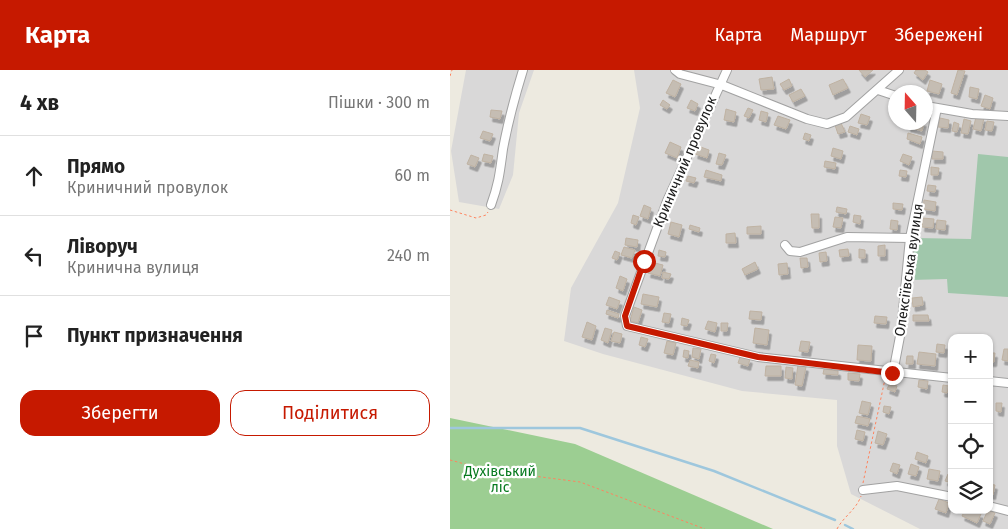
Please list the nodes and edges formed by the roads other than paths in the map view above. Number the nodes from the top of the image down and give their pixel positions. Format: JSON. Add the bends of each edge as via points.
{"nodes":[{"id":1,"x":523,"y":70,"type":"edge"},
{"id":2,"x":675,"y":70,"type":"edge"},
{"id":3,"x":728,"y":70,"type":"edge"},
{"id":4,"x":899,"y":70,"type":"edge"},
{"id":5,"x":722,"y":85,"type":"junction"},
{"id":6,"x":878,"y":90,"type":"junction"},
{"id":7,"x":888,"y":93,"type":"edge"},
{"id":8,"x":933,"y":107,"type":"edge"},
{"id":9,"x":937,"y":108,"type":"junction"},
{"id":10,"x":1008,"y":116,"type":"edge"},
{"id":11,"x":491,"y":205,"type":"road end"},
{"id":12,"x":910,"y":238,"type":"junction"},
{"id":13,"x":785,"y":245,"type":"dead end"},
{"id":14,"x":890,"y":372,"type":"junction"},
{"id":15,"x":948,"y":378,"type":"edge"},
{"id":16,"x":993,"y":381,"type":"edge"},
{"id":17,"x":1008,"y":383,"type":"edge"},
{"id":18,"x":863,"y":490,"type":"road end"},
{"id":19,"x":948,"y":496,"type":"edge"},
{"id":20,"x":993,"y":507,"type":"edge"},
{"id":21,"x":1008,"y":511,"type":"edge"}],
"edges":[{"from":1,"to":11,"type":"street","via":[[512,103],[500,180]]},
{"from":2,"to":5,"type":"street"},
{"from":3,"to":5,"type":"street","name":"Криничний провулок"},
{"from":4,"to":6,"type":"street"},
{"from":5,"to":6,"type":"street","via":[[827,124],[846,117]]},
{"from":5,"to":14,"type":"street","name":"Криничний провулок","via":[[716,91],[667,200],[625,316],[627,326],[758,357]]},
{"from":6,"to":7,"type":"street"},
{"from":8,"to":9,"type":"street"},
{"from":9,"to":10,"type":"street"},
{"from":9,"to":12,"type":"street","name":"Олексіївська вулиця"},
{"from":12,"to":13,"type":"street","via":[[847,237],[800,252],[790,251]]},
{"from":12,"to":14,"type":"street","name":"Олексіївська вулиця","via":[[901,330]]},
{"from":14,"to":15,"type":"street"},
{"from":16,"to":17,"type":"street"},
{"from":18,"to":19,"type":"street","via":[[898,486]]},
{"from":20,"to":21,"type":"street"}]}
